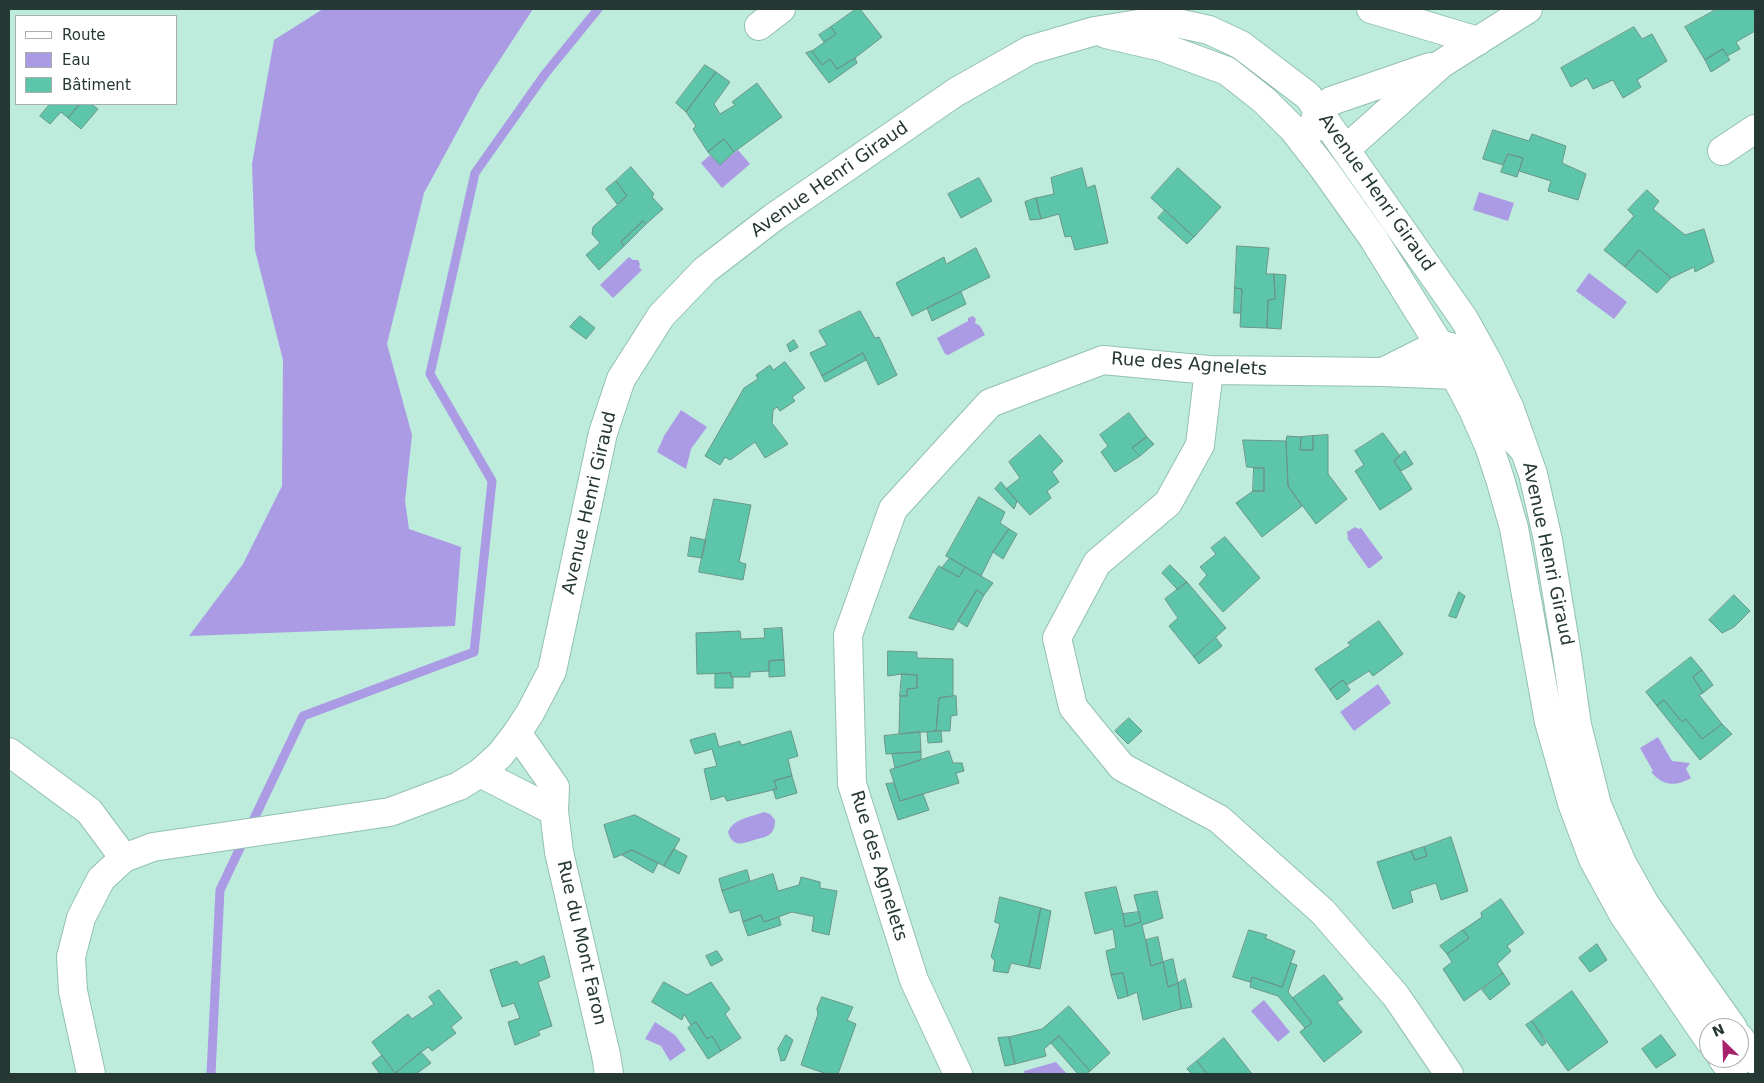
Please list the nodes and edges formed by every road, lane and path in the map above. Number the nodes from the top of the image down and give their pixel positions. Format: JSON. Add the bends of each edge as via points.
{"nodes":[{"id":1,"x":781,"y":9,"type":"edge"},
{"id":2,"x":1371,"y":9,"type":"edge"},
{"id":3,"x":1528,"y":9,"type":"edge"},
{"id":4,"x":759,"y":26,"type":"dead end"},
{"id":5,"x":1095,"y":31,"type":"junction"},
{"id":6,"x":1478,"y":41,"type":"junction"},
{"id":7,"x":1441,"y":64,"type":"junction"},
{"id":8,"x":1318,"y":110,"type":"junction"},
{"id":9,"x":1755,"y":129,"type":"edge"},
{"id":10,"x":1304,"y":136,"type":"junction"},
{"id":11,"x":1346,"y":149,"type":"junction"},
{"id":12,"x":1722,"y":151,"type":"dead end"},
{"id":13,"x":1464,"y":319,"type":"junction"},
{"id":14,"x":1453,"y":358,"type":"junction"},
{"id":15,"x":1209,"y":370,"type":"junction"},
{"id":16,"x":1525,"y":451,"type":"junction"},
{"id":17,"x":517,"y":733,"type":"junction"},
{"id":18,"x":9,"y":752,"type":"edge"},
{"id":19,"x":480,"y":773,"type":"junction"},
{"id":20,"x":554,"y":811,"type":"junction"},
{"id":21,"x":124,"y":858,"type":"junction"},
{"id":22,"x":1726,"y":1018,"type":"edge"},
{"id":23,"x":1699,"y":1025,"type":"edge"},
{"id":24,"x":91,"y":1074,"type":"edge"},
{"id":25,"x":609,"y":1074,"type":"edge"},
{"id":26,"x":958,"y":1074,"type":"edge"},
{"id":27,"x":1450,"y":1074,"type":"edge"}],
"edges":[{"from":1,"to":4,"type":"street"},
{"from":2,"to":6,"type":"street"},
{"from":3,"to":6,"type":"street"},
{"from":5,"to":8,"type":"street","name":"Avenue Henri Giraud","via":[[1163,20],[1209,30],[1241,45],[1270,66],[1308,96]]},
{"from":5,"to":10,"type":"street","name":"Avenue Henri Giraud","via":[[1162,47],[1226,71]]},
{"from":5,"to":17,"type":"street","name":"Avenue Henri Giraud","via":[[1030,50],[956,92],[774,217],[706,270],[661,316],[621,379],[603,434],[552,670]]},
{"from":6,"to":7,"type":"street"},
{"from":7,"to":8,"type":"street","via":[[1331,101]]},
{"from":7,"to":11,"type":"street"},
{"from":8,"to":10,"type":"street"},
{"from":8,"to":11,"type":"street","name":"Avenue Henri Giraud"},
{"from":9,"to":12,"type":"street"},
{"from":10,"to":11,"type":"street","via":[[1329,148]]},
{"from":10,"to":14,"type":"street","name":"Avenue Henri Giraud"},
{"from":11,"to":13,"type":"street","name":"Avenue Henri Giraud"},
{"from":13,"to":14,"type":"street"},
{"from":13,"to":16,"type":"street","name":"Avenue Henri Giraud","via":[[1510,409]]},
{"from":14,"to":15,"type":"street","name":"Rue des Agnelets","via":[[1383,372]]},
{"from":14,"to":16,"type":"street","via":[[1467,358],[1504,428]]},
{"from":14,"to":23,"type":"street","name":"Avenue Henri Giraud","via":[[1503,487],[1514,528],[1549,722],[1589,850],[1623,914]]},
{"from":15,"to":26,"type":"street","name":"Rue des Agnelets","via":[[1103,360],[990,403],[893,509],[848,635],[852,784],[914,980]]},
{"from":15,"to":27,"type":"street","via":[[1200,445],[1168,503],[1097,563],[1057,638],[1073,707],[1122,767],[1219,819],[1323,912],[1396,996]]},
{"from":16,"to":22,"type":"street","name":"Avenue Henri Giraud","via":[[1548,540],[1577,725],[1597,805],[1645,904]]},
{"from":17,"to":19,"type":"street","name":"Avenue Henri Giraud"},
{"from":17,"to":20,"type":"street","name":"Rue du Mont Faron","via":[[556,787]]},
{"from":18,"to":21,"type":"street","via":[[89,811]]},
{"from":19,"to":20,"type":"street"},
{"from":19,"to":21,"type":"street","name":"Avenue Henri Giraud","via":[[458,786],[390,812],[153,847]]},
{"from":20,"to":25,"type":"street","name":"Rue du Mont Faron","via":[[559,852]]},
{"from":21,"to":24,"type":"street","via":[[101,879],[81,918],[71,957],[73,991]]}]}
